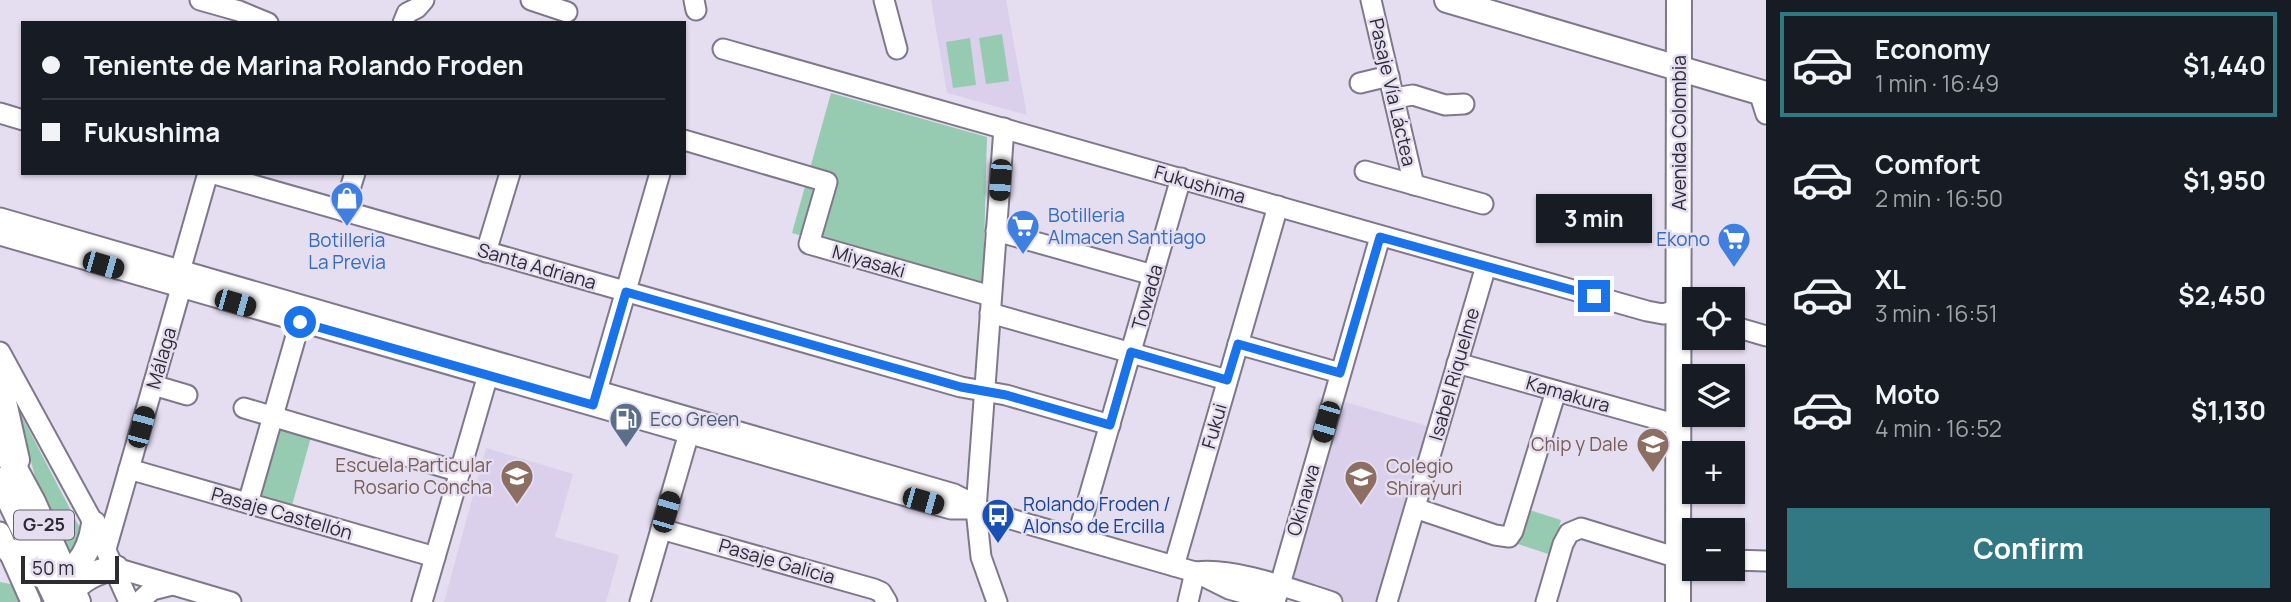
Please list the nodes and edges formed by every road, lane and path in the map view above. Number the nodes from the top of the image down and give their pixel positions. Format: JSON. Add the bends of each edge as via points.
{"nodes":[{"id":1,"x":200,"y":0,"type":"edge"},
{"id":2,"x":424,"y":0,"type":"edge"},
{"id":3,"x":531,"y":0,"type":"edge"},
{"id":4,"x":884,"y":0,"type":"edge"},
{"id":5,"x":1371,"y":0,"type":"edge"},
{"id":6,"x":1447,"y":0,"type":"edge"},
{"id":7,"x":1679,"y":0,"type":"edge"},
{"id":8,"x":1472,"y":4,"type":"edge"},
{"id":9,"x":403,"y":12,"type":"edge"},
{"id":10,"x":567,"y":12,"type":"dead end"},
{"id":11,"x":258,"y":16,"type":"edge"},
{"id":12,"x":723,"y":49,"type":"dead end"},
{"id":13,"x":897,"y":49,"type":"dead end"},
{"id":14,"x":1680,"y":68,"type":"junction"},
{"id":15,"x":1389,"y":76,"type":"junction"},
{"id":16,"x":1360,"y":83,"type":"dead end"},
{"id":17,"x":1394,"y":98,"type":"junction"},
{"id":18,"x":1764,"y":100,"type":"edge"},
{"id":19,"x":1464,"y":104,"type":"dead end"},
{"id":20,"x":0,"y":113,"type":"edge"},
{"id":21,"x":21,"y":119,"type":"edge"},
{"id":22,"x":1004,"y":128,"type":"junction"},
{"id":23,"x":686,"y":141,"type":"edge"},
{"id":24,"x":1365,"y":171,"type":"dead end"},
{"id":25,"x":209,"y":175,"type":"edge"},
{"id":26,"x":217,"y":175,"type":"edge"},
{"id":27,"x":354,"y":175,"type":"edge"},
{"id":28,"x":509,"y":175,"type":"edge"},
{"id":29,"x":659,"y":175,"type":"edge"},
{"id":30,"x":1181,"y":178,"type":"junction"},
{"id":31,"x":1414,"y":184,"type":"junction"},
{"id":32,"x":1483,"y":204,"type":"dead end"},
{"id":33,"x":1278,"y":206,"type":"junction"},
{"id":34,"x":343,"y":211,"type":"junction"},
{"id":35,"x":0,"y":219,"type":"edge"},
{"id":36,"x":996,"y":231,"type":"junction"},
{"id":37,"x":0,"y":235,"type":"edge"},
{"id":38,"x":1380,"y":237,"type":"junction"},
{"id":39,"x":486,"y":252,"type":"junction"},
{"id":40,"x":1486,"y":266,"type":"junction"},
{"id":41,"x":1153,"y":275,"type":"junction"},
{"id":42,"x":180,"y":279,"type":"junction"},
{"id":43,"x":1685,"y":287,"type":"edge"},
{"id":44,"x":626,"y":292,"type":"junction"},
{"id":45,"x":991,"y":305,"type":"junction"},
{"id":46,"x":1682,"y":313,"type":"edge"},
{"id":47,"x":300,"y":322,"type":"junction"},
{"id":48,"x":1745,"y":329,"type":"edge"},
{"id":49,"x":1766,"y":335,"type":"edge"},
{"id":50,"x":1238,"y":344,"type":"junction"},
{"id":51,"x":1683,"y":350,"type":"edge"},
{"id":52,"x":0,"y":352,"type":"edge"},
{"id":53,"x":1131,"y":352,"type":"junction"},
{"id":54,"x":1457,"y":363,"type":"junction"},
{"id":55,"x":1340,"y":373,"type":"junction"},
{"id":56,"x":488,"y":375,"type":"junction"},
{"id":57,"x":1227,"y":380,"type":"junction"},
{"id":58,"x":0,"y":384,"type":"edge"},
{"id":59,"x":153,"y":385,"type":"junction"},
{"id":60,"x":984,"y":391,"type":"junction"},
{"id":61,"x":1556,"y":391,"type":"junction"},
{"id":62,"x":187,"y":395,"type":"dead end"},
{"id":63,"x":595,"y":398,"type":"junction"},
{"id":64,"x":244,"y":408,"type":"dead end"},
{"id":65,"x":273,"y":417,"type":"junction"},
{"id":66,"x":1110,"y":425,"type":"junction"},
{"id":67,"x":1678,"y":425,"type":"junction"},
{"id":68,"x":689,"y":433,"type":"junction"},
{"id":69,"x":0,"y":442,"type":"edge"},
{"id":70,"x":129,"y":469,"type":"junction"},
{"id":71,"x":460,"y":472,"type":"junction"},
{"id":72,"x":10,"y":479,"type":"edge"},
{"id":73,"x":248,"y":503,"type":"junction"},
{"id":74,"x":1415,"y":508,"type":"junction"},
{"id":75,"x":976,"y":509,"type":"junction"},
{"id":76,"x":1684,"y":518,"type":"edge"},
{"id":77,"x":94,"y":524,"type":"junction"},
{"id":78,"x":661,"y":529,"type":"junction"},
{"id":79,"x":1077,"y":538,"type":"junction"},
{"id":80,"x":5,"y":542,"type":"edge"},
{"id":81,"x":435,"y":557,"type":"junction"},
{"id":82,"x":1682,"y":558,"type":"edge"},
{"id":83,"x":111,"y":559,"type":"junction"},
{"id":84,"x":1745,"y":560,"type":"edge"},
{"id":85,"x":1766,"y":561,"type":"edge"},
{"id":86,"x":1174,"y":566,"type":"junction"},
{"id":87,"x":1195,"y":572,"type":"junction"},
{"id":88,"x":0,"y":575,"type":"edge"},
{"id":89,"x":1682,"y":580,"type":"edge"},
{"id":90,"x":23,"y":581,"type":"junction"},
{"id":91,"x":172,"y":585,"type":"junction"},
{"id":92,"x":64,"y":591,"type":"edge"},
{"id":93,"x":1277,"y":594,"type":"edge"},
{"id":94,"x":31,"y":602,"type":"edge"},
{"id":95,"x":129,"y":602,"type":"edge"},
{"id":96,"x":139,"y":602,"type":"edge"},
{"id":97,"x":231,"y":602,"type":"edge"},
{"id":98,"x":422,"y":602,"type":"edge"},
{"id":99,"x":640,"y":602,"type":"edge"},
{"id":100,"x":887,"y":602,"type":"edge"},
{"id":101,"x":997,"y":602,"type":"edge"},
{"id":102,"x":1188,"y":602,"type":"edge"},
{"id":103,"x":1332,"y":602,"type":"edge"},
{"id":104,"x":1387,"y":602,"type":"edge"},
{"id":105,"x":1546,"y":602,"type":"edge"},
{"id":106,"x":1678,"y":602,"type":"edge"}],
"edges":[{"from":1,"to":11,"type":"street"},
{"from":2,"to":9,"type":"street"},
{"from":3,"to":10,"type":"street"},
{"from":4,"to":13,"type":"street"},
{"from":5,"to":15,"type":"street","name":"Pasaje Vía Láctea"},
{"from":6,"to":8,"type":"main road"},
{"from":7,"to":14,"type":"main road","name":"Avenida Colombia"},
{"from":8,"to":14,"type":"main road"},
{"from":12,"to":22,"type":"street","name":"Fukushima"},
{"from":14,"to":18,"type":"main road"},
{"from":14,"to":43,"type":"main road","name":"Avenida Colombia"},
{"from":15,"to":16,"type":"street"},
{"from":15,"to":17,"type":"street","name":"Pasaje Vía Láctea"},
{"from":17,"to":19,"type":"street","via":[[1413,94],[1445,105]]},
{"from":17,"to":31,"type":"street","name":"Pasaje Vía Láctea"},
{"from":20,"to":21,"type":"street"},
{"from":22,"to":30,"type":"street","name":"Fukushima"},
{"from":22,"to":36,"type":"street"},
{"from":23,"to":45,"type":"street","name":"Miyasaki","via":[[827,181],[809,244]]},
{"from":24,"to":31,"type":"street"},
{"from":25,"to":42,"type":"street","name":"Málaga"},
{"from":26,"to":34,"type":"street","name":"Santa Adriana"},
{"from":27,"to":34,"type":"street"},
{"from":28,"to":39,"type":"street"},
{"from":29,"to":44,"type":"street"},
{"from":30,"to":33,"type":"street","name":"Fukushima"},
{"from":30,"to":41,"type":"street","name":"Towada"},
{"from":31,"to":32,"type":"street"},
{"from":33,"to":38,"type":"street","name":"Fukushima"},
{"from":33,"to":50,"type":"street","name":"Fukui"},
{"from":34,"to":39,"type":"street","name":"Santa Adriana"},
{"from":35,"to":42,"type":"street"},
{"from":36,"to":41,"type":"street"},
{"from":36,"to":45,"type":"street"},
{"from":37,"to":42,"type":"street"},
{"from":38,"to":40,"type":"street","name":"Fukushima"},
{"from":38,"to":55,"type":"street","name":"Okinawa"},
{"from":39,"to":44,"type":"street","name":"Santa Adriana"},
{"from":40,"to":46,"type":"street","name":"Fukushima","via":[[1647,311]]},
{"from":40,"to":54,"type":"street","name":"Isabel Riquelme"},
{"from":41,"to":53,"type":"street","name":"Towada"},
{"from":42,"to":47,"type":"street"},
{"from":42,"to":59,"type":"street","name":"Málaga"},
{"from":42,"to":63,"type":"street"},
{"from":44,"to":60,"type":"street","name":"Santa Adriana"},
{"from":44,"to":63,"type":"street"},
{"from":45,"to":53,"type":"street","name":"Miyasaki"},
{"from":45,"to":60,"type":"street"},
{"from":47,"to":56,"type":"street"},
{"from":47,"to":65,"type":"street"},
{"from":48,"to":49,"type":"street"},
{"from":50,"to":55,"type":"street"},
{"from":50,"to":57,"type":"street","name":"Fukui"},
{"from":51,"to":67,"type":"main road","name":"Avenida Colombia"},
{"from":52,"to":77,"type":"street"},
{"from":53,"to":57,"type":"street","name":"Miyasaki"},
{"from":53,"to":66,"type":"street","name":"Towada"},
{"from":54,"to":61,"type":"street","name":"Kamakura"},
{"from":54,"to":74,"type":"street","name":"Isabel Riquelme"},
{"from":55,"to":93,"type":"street","name":"Okinawa"},
{"from":56,"to":63,"type":"street"},
{"from":56,"to":71,"type":"street"},
{"from":57,"to":86,"type":"street","name":"Fukui"},
{"from":58,"to":72,"type":"main road"},
{"from":59,"to":62,"type":"street"},
{"from":59,"to":70,"type":"street","name":"Málaga"},
{"from":60,"to":66,"type":"street","name":"Santa Adriana"},
{"from":60,"to":75,"type":"street"},
{"from":61,"to":67,"type":"street","name":"Kamakura"},
{"from":61,"to":74,"type":"street","via":[[1509,537]]},
{"from":63,"to":68,"type":"street"},
{"from":63,"to":75,"type":"street","via":[[954,494]]},
{"from":64,"to":65,"type":"street"},
{"from":65,"to":71,"type":"street"},
{"from":65,"to":73,"type":"street"},
{"from":66,"to":79,"type":"street","name":"Towada"},
{"from":67,"to":76,"type":"main road","name":"Avenida Colombia"},
{"from":68,"to":75,"type":"street","via":[[951,509]]},
{"from":68,"to":78,"type":"street"},
{"from":69,"to":72,"type":"main road","number":"G-25"},
{"from":70,"to":73,"type":"street","name":"Pasaje Castellón"},
{"from":70,"to":83,"type":"street","name":"Málaga"},
{"from":71,"to":81,"type":"street"},
{"from":72,"to":92,"type":"main road","number":"G-25"},
{"from":73,"to":81,"type":"street","name":"Pasaje Castellón"},
{"from":74,"to":104,"type":"street","name":"Isabel Riquelme"},
{"from":75,"to":79,"type":"street"},
{"from":75,"to":101,"type":"street","via":[[981,557]]},
{"from":77,"to":83,"type":"street"},
{"from":77,"to":92,"type":"main road","via":[[86,555]]},
{"from":78,"to":99,"type":"street"},
{"from":78,"to":100,"type":"street","name":"Pasaje Galicia","via":[[874,589]]},
{"from":79,"to":86,"type":"street"},
{"from":80,"to":90,"type":"street"},
{"from":80,"to":92,"type":"main road","via":[[28,569]]},
{"from":81,"to":98,"type":"street"},
{"from":82,"to":105,"type":"street","via":[[1581,528],[1569,533],[1563,544]]},
{"from":83,"to":91,"type":"street"},
{"from":83,"to":92,"type":"main road"},
{"from":83,"to":95,"type":"street"},
{"from":84,"to":85,"type":"street"},
{"from":86,"to":87,"type":"street"},
{"from":87,"to":93,"type":"street","via":[[1221,572]]},
{"from":87,"to":102,"type":"street"},
{"from":88,"to":90,"type":"street"},
{"from":89,"to":106,"type":"main road","name":"Avenida Colombia"},
{"from":90,"to":94,"type":"street"},
{"from":91,"to":96,"type":"street","via":[[156,588]]},
{"from":91,"to":97,"type":"street"},
{"from":93,"to":103,"type":"street"}]}
